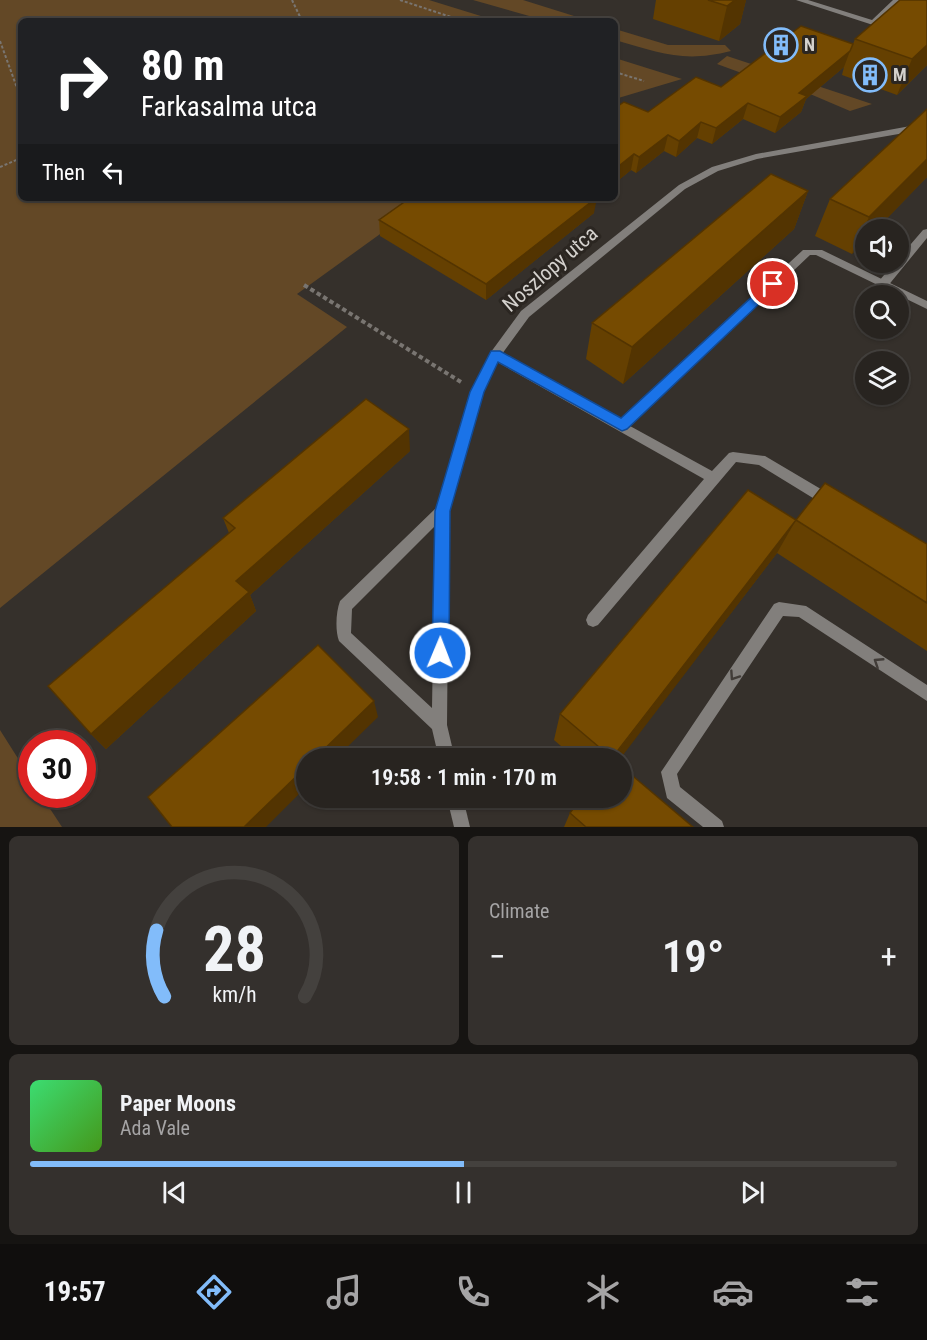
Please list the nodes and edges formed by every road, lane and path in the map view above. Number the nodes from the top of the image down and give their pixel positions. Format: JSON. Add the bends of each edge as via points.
{"nodes":[{"id":1,"x":292,"y":0,"type":"edge"},
{"id":2,"x":400,"y":0,"type":"edge"},
{"id":3,"x":800,"y":0,"type":"edge"},
{"id":4,"x":897,"y":0,"type":"edge"},
{"id":5,"x":301,"y":18,"type":"edge"},
{"id":6,"x":454,"y":18,"type":"edge"},
{"id":7,"x":873,"y":23,"type":"junction"},
{"id":8,"x":866,"y":31,"type":"edge"},
{"id":9,"x":0,"y":41,"type":"edge"},
{"id":10,"x":618,"y":73,"type":"edge"},
{"id":11,"x":644,"y":81,"type":"dead end"},
{"id":12,"x":18,"y":91,"type":"edge"},
{"id":13,"x":927,"y":126,"type":"edge"},
{"id":14,"x":18,"y":159,"type":"edge"},
{"id":15,"x":0,"y":167,"type":"edge"},
{"id":16,"x":927,"y":232,"type":"edge"},
{"id":17,"x":883,"y":284,"type":"junction"},
{"id":18,"x":304,"y":285,"type":"dead end"},
{"id":19,"x":927,"y":305,"type":"edge"},
{"id":20,"x":495,"y":355,"type":"junction"},
{"id":21,"x":477,"y":392,"type":"junction"},
{"id":22,"x":622,"y":426,"type":"junction"},
{"id":23,"x":713,"y":478,"type":"junction"},
{"id":24,"x":839,"y":507,"type":"edge"},
{"id":25,"x":442,"y":511,"type":"junction"},
{"id":26,"x":593,"y":620,"type":"dead end"},
{"id":27,"x":927,"y":694,"type":"edge"},
{"id":28,"x":439,"y":725,"type":"junction"},
{"id":29,"x":444,"y":748,"type":"edge"},
{"id":30,"x":457,"y":808,"type":"edge"},
{"id":31,"x":462,"y":827,"type":"edge"},
{"id":32,"x":716,"y":827,"type":"edge"}],
"edges":[{"from":1,"to":5,"type":"path"},
{"from":2,"to":6,"type":"path"},
{"from":3,"to":7,"type":"street"},
{"from":4,"to":7,"type":"street"},
{"from":7,"to":8,"type":"street"},
{"from":9,"to":12,"type":"path"},
{"from":10,"to":11,"type":"path"},
{"from":13,"to":20,"type":"street","name":"Noszlopy utca","via":[[715,169],[682,187],[525,314]]},
{"from":14,"to":15,"type":"path"},
{"from":16,"to":17,"type":"street"},
{"from":17,"to":19,"type":"street"},
{"from":17,"to":22,"type":"street","via":[[818,252],[807,252]]},
{"from":18,"to":21,"type":"path"},
{"from":20,"to":21,"type":"street","name":"Noszlopy utca"},
{"from":20,"to":22,"type":"street"},
{"from":21,"to":25,"type":"street","name":"Noszlopy utca"},
{"from":22,"to":23,"type":"street"},
{"from":23,"to":24,"type":"street","via":[[733,457],[761,460]]},
{"from":23,"to":26,"type":"street"},
{"from":25,"to":28,"type":"street","name":"Noszlopy utca"},
{"from":25,"to":28,"type":"street","name":"Noszlopy utca","via":[[345,606],[344,636]]},
{"from":27,"to":32,"type":"street","one_way":true,"via":[[801,611],[779,609],[669,772],[673,792]]},
{"from":28,"to":29,"type":"street","name":"Noszlopy utca"},
{"from":30,"to":31,"type":"street"}]}
